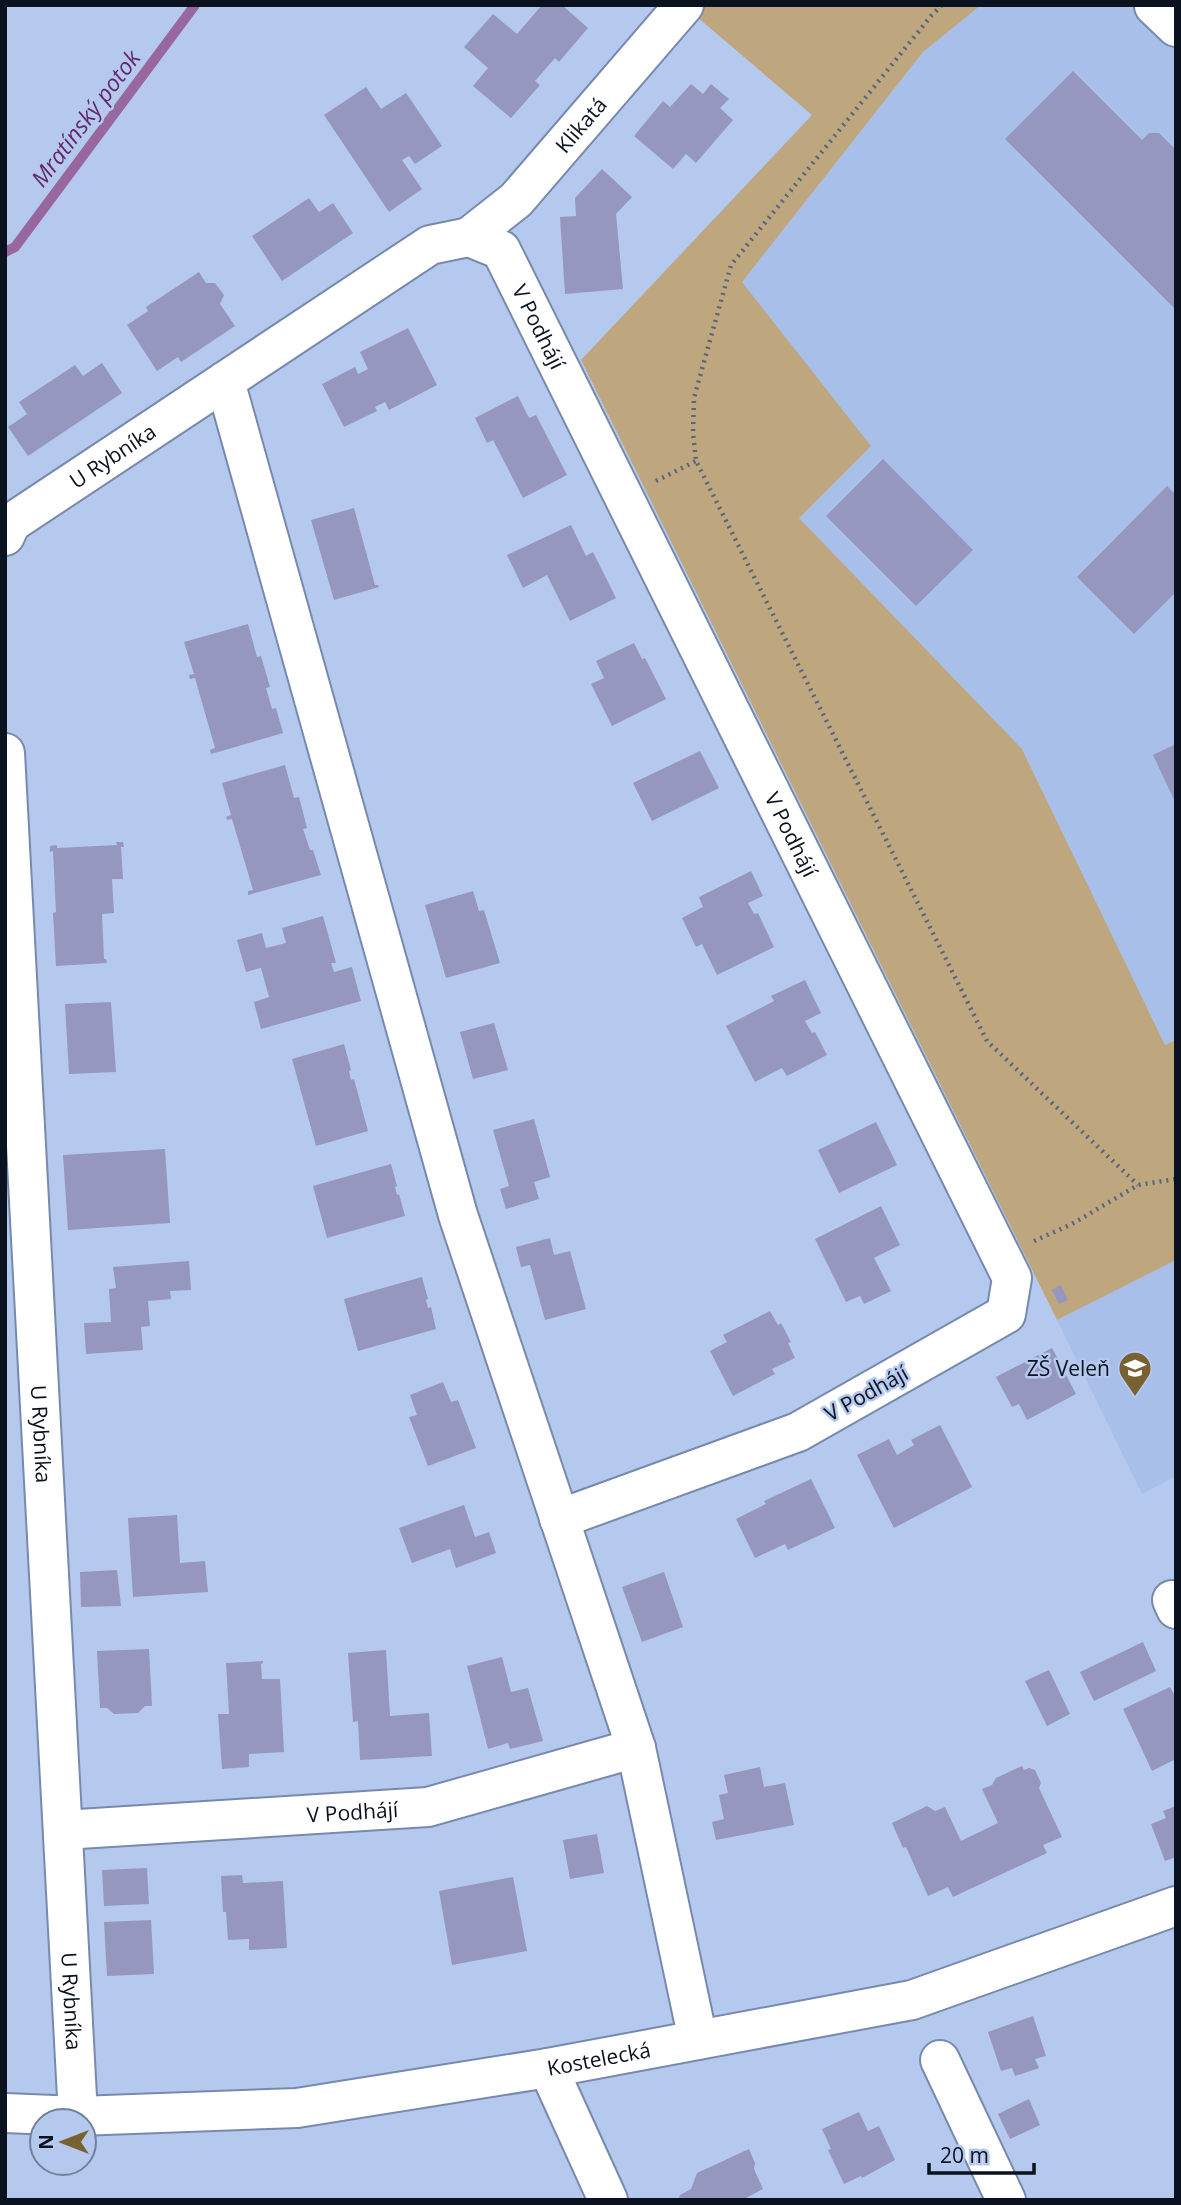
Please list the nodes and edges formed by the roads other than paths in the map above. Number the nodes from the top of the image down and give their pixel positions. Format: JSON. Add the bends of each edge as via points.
{"nodes":[{"id":1,"x":684,"y":5,"type":"edge"},
{"id":2,"x":469,"y":237,"type":"junction"},
{"id":3,"x":225,"y":381,"type":"junction"},
{"id":4,"x":5,"y":536,"type":"edge"},
{"id":5,"x":5,"y":753,"type":"edge"},
{"id":6,"x":559,"y":1518,"type":"junction"},
{"id":7,"x":636,"y":1748,"type":"junction"},
{"id":8,"x":63,"y":1830,"type":"junction"},
{"id":9,"x":1176,"y":1906,"type":"edge"},
{"id":10,"x":698,"y":2040,"type":"junction"},
{"id":11,"x":940,"y":2060,"type":"dead end"},
{"id":12,"x":548,"y":2068,"type":"junction"},
{"id":13,"x":78,"y":2107,"type":"edge"},
{"id":14,"x":5,"y":2113,"type":"edge"},
{"id":15,"x":28,"y":2114,"type":"edge"},
{"id":16,"x":98,"y":2115,"type":"edge"},
{"id":17,"x":608,"y":2200,"type":"edge"},
{"id":18,"x":1006,"y":2200,"type":"edge"}],
"edges":[{"from":1,"to":2,"type":"street","name":"Klikatá","via":[[516,200]]},
{"from":2,"to":3,"type":"street","via":[[430,245]]},
{"from":2,"to":6,"type":"street","name":"V Podhájí","via":[[501,250],[1012,1278],[1006,1314],[798,1432]]},
{"from":3,"to":4,"type":"street","name":"U Rybníka","via":[[11,523]]},
{"from":3,"to":6,"type":"street","via":[[457,1215]]},
{"from":5,"to":8,"type":"street","name":"U Rybníka"},
{"from":6,"to":7,"type":"street"},
{"from":7,"to":8,"type":"street","name":"V Podhájí","via":[[428,1807]]},
{"from":7,"to":10,"type":"street"},
{"from":8,"to":13,"type":"street","name":"U Rybníka"},
{"from":9,"to":10,"type":"street","name":"Kostelecká","via":[[912,2000]]},
{"from":10,"to":12,"type":"street","name":"Kostelecká"},
{"from":11,"to":18,"type":"street"},
{"from":12,"to":16,"type":"street","name":"Kostelecká","via":[[297,2108]]},
{"from":12,"to":17,"type":"street"},
{"from":14,"to":15,"type":"street","name":"Kostelecká"}]}
